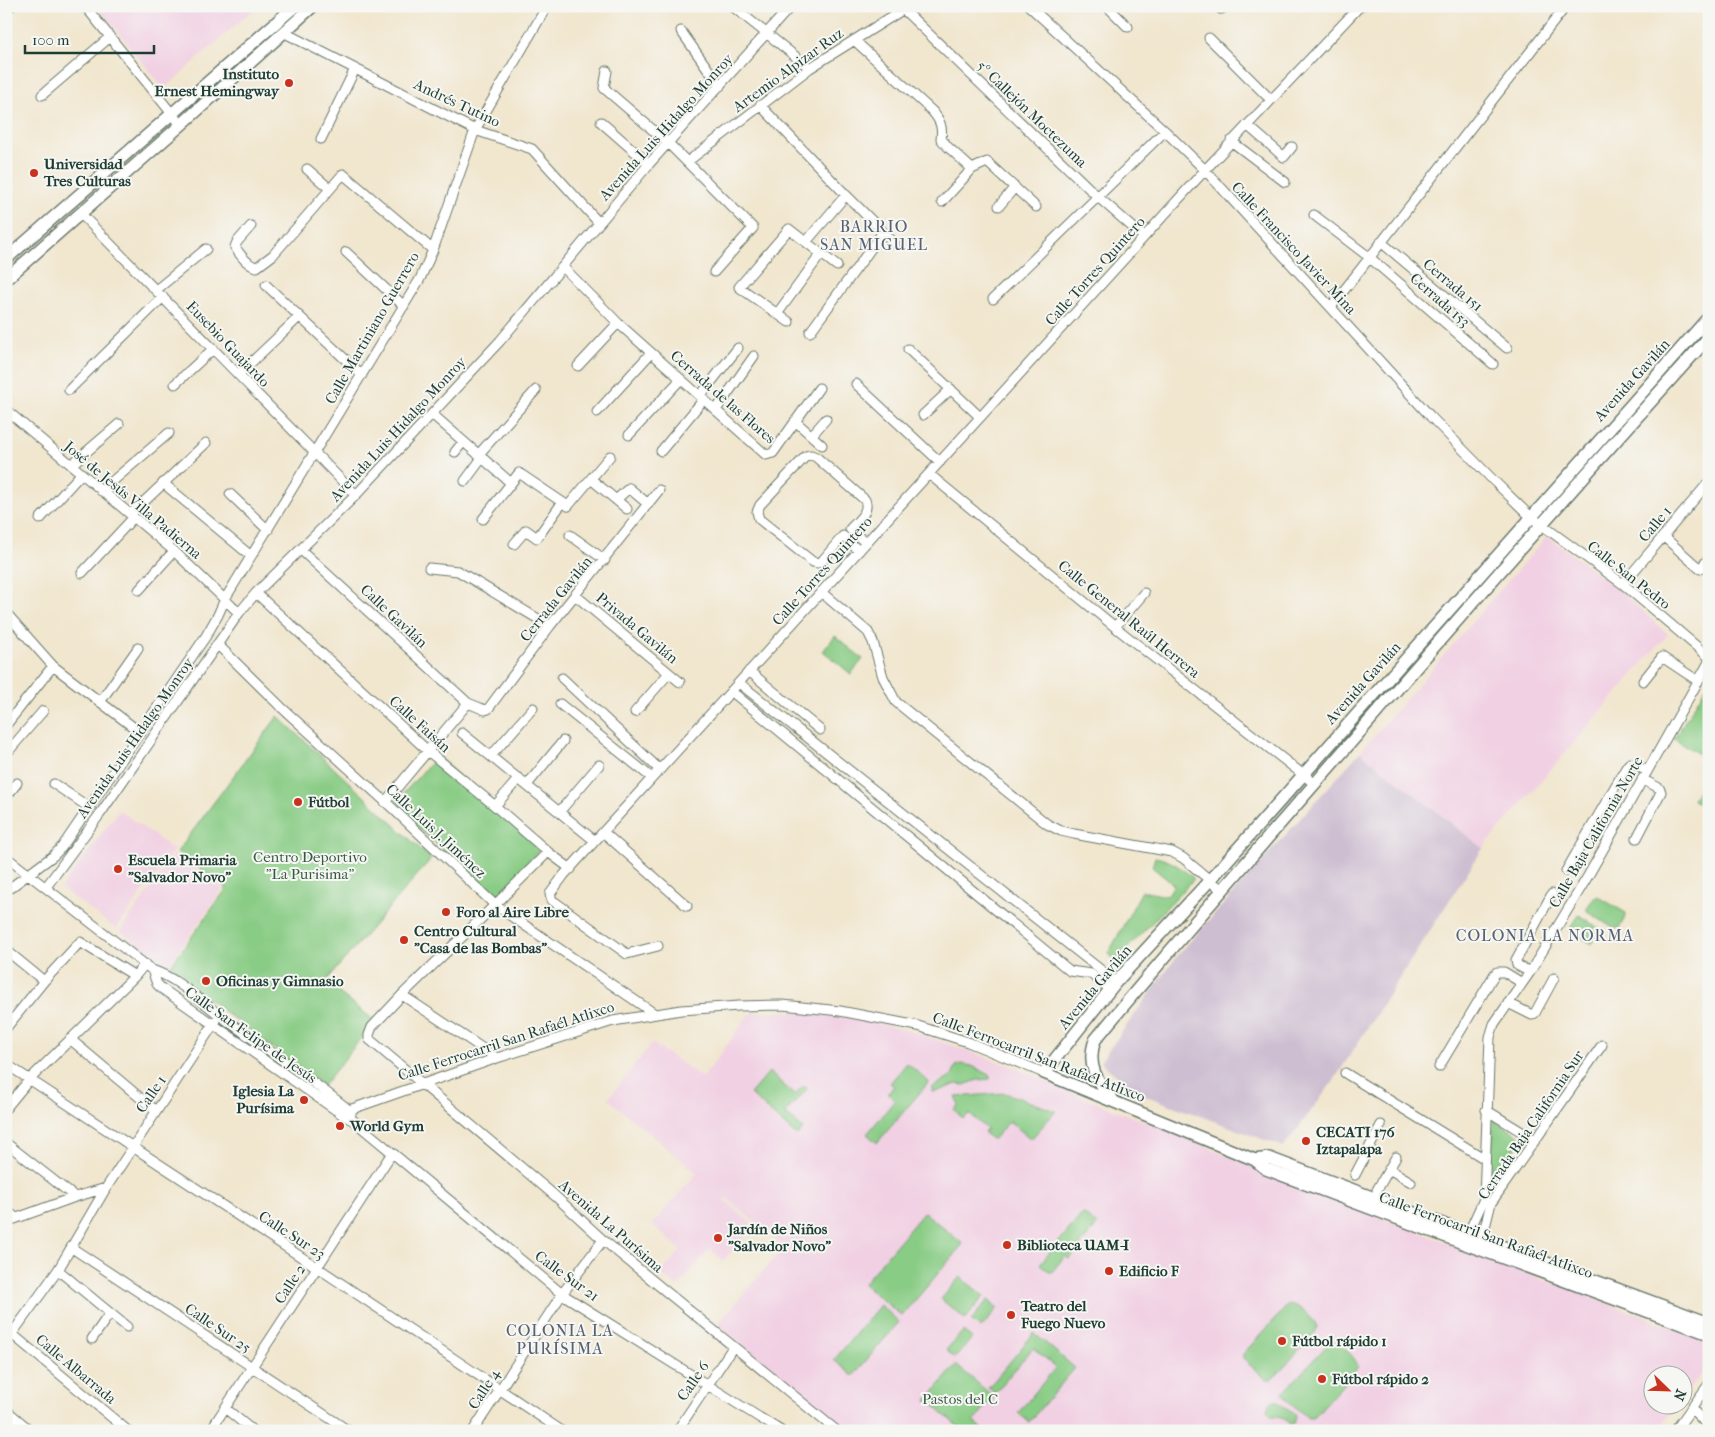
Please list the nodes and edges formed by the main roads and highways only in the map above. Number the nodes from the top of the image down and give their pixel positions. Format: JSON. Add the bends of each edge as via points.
{"nodes":[{"id":1,"x":295,"y":6,"type":"edge"},
{"id":2,"x":313,"y":6,"type":"edge"},
{"id":3,"x":6,"y":258,"type":"edge"},
{"id":4,"x":6,"y":279,"type":"edge"},
{"id":5,"x":1709,"y":317,"type":"edge"},
{"id":6,"x":1709,"y":337,"type":"edge"},
{"id":7,"x":1044,"y":1073,"type":"joint"},
{"id":8,"x":1114,"y":1102,"type":"junction"},
{"id":9,"x":1483,"y":1245,"type":"junction"},
{"id":10,"x":1709,"y":1323,"type":"edge"},
{"id":11,"x":1709,"y":1334,"type":"edge"}],
"edges":[{"from":1,"to":3,"type":"main road"},
{"from":2,"to":4,"type":"main road"},
{"from":5,"to":7,"type":"main road","name":"Avenida Gavilán","via":[[1113,986]]},
{"from":6,"to":8,"type":"main road","name":"Avenida Gavilán","via":[[1540,524],[1181,936],[1095,1040],[1092,1048],[1094,1075]]},
{"from":7,"to":8,"type":"main road","name":"Calle Ferrocarril San Rafaél Atlixco"},
{"from":8,"to":9,"type":"main road","name":"Calle Ferrocarril San Rafaél Atlixco","via":[[1255,1160],[1266,1169]]},
{"from":9,"to":10,"type":"main road","name":"Calle Ferrocarril San Rafaél Atlixco"},
{"from":9,"to":11,"type":"main road","name":"Calle Ferrocarril San Rafaél Atlixco"}]}
